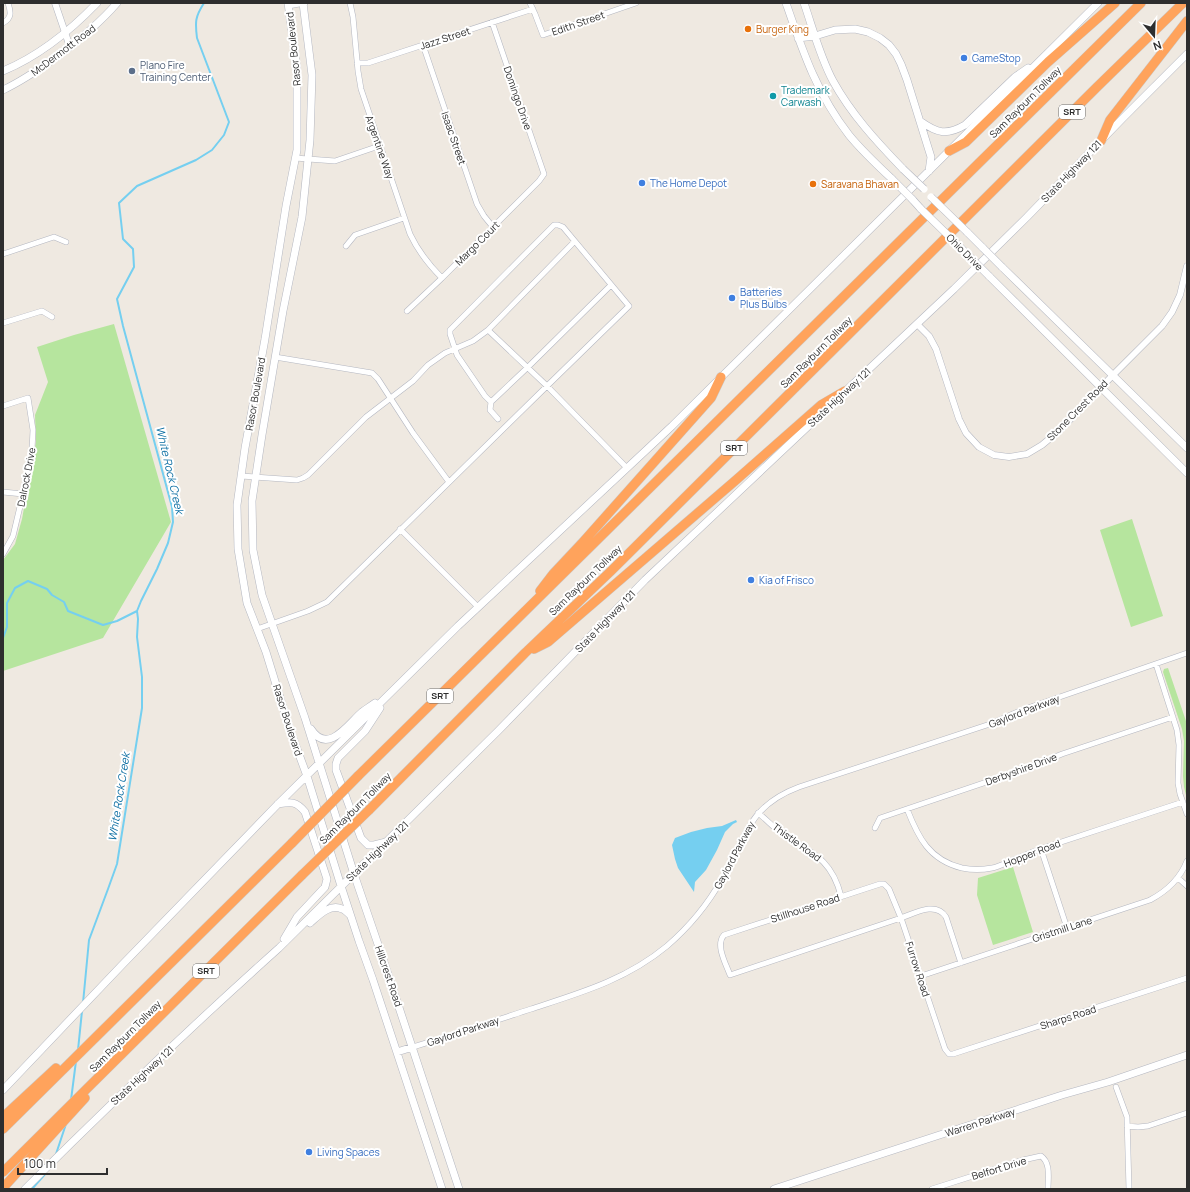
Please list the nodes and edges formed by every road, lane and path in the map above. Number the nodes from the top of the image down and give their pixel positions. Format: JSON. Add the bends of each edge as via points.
{"nodes":[{"id":1,"x":8,"y":3,"type":"edge"},
{"id":2,"x":55,"y":3,"type":"edge"},
{"id":3,"x":97,"y":3,"type":"edge"},
{"id":4,"x":117,"y":3,"type":"edge"},
{"id":5,"x":304,"y":3,"type":"edge"},
{"id":6,"x":350,"y":3,"type":"edge"},
{"id":7,"x":530,"y":3,"type":"edge"},
{"id":8,"x":636,"y":3,"type":"edge"},
{"id":9,"x":786,"y":3,"type":"edge"},
{"id":10,"x":804,"y":3,"type":"edge"},
{"id":11,"x":1098,"y":3,"type":"edge"},
{"id":12,"x":1115,"y":3,"type":"edge"},
{"id":13,"x":1141,"y":3,"type":"edge"},
{"id":14,"x":1183,"y":3,"type":"edge"},
{"id":15,"x":288,"y":5,"type":"edge"},
{"id":16,"x":533,"y":9,"type":"junction"},
{"id":17,"x":1187,"y":21,"type":"edge"},
{"id":18,"x":492,"y":22,"type":"junction"},
{"id":19,"x":3,"y":23,"type":"edge"},
{"id":20,"x":65,"y":33,"type":"junction"},
{"id":21,"x":815,"y":36,"type":"junction"},
{"id":22,"x":799,"y":41,"type":"junction"},
{"id":23,"x":423,"y":46,"type":"junction"},
{"id":24,"x":70,"y":47,"type":"junction"},
{"id":25,"x":1187,"y":54,"type":"edge"},
{"id":26,"x":1040,"y":61,"type":"junction"},
{"id":27,"x":357,"y":63,"type":"junction"},
{"id":28,"x":3,"y":72,"type":"edge"},
{"id":29,"x":3,"y":90,"type":"edge"},
{"id":30,"x":919,"y":121,"type":"junction"},
{"id":31,"x":1101,"y":141,"type":"junction"},
{"id":32,"x":379,"y":146,"type":"junction"},
{"id":33,"x":949,"y":151,"type":"junction"},
{"id":34,"x":295,"y":158,"type":"junction"},
{"id":35,"x":308,"y":159,"type":"junction"},
{"id":36,"x":929,"y":171,"type":"junction"},
{"id":37,"x":544,"y":174,"type":"joint"},
{"id":38,"x":404,"y":218,"type":"junction"},
{"id":39,"x":493,"y":227,"type":"junction"},
{"id":40,"x":66,"y":242,"type":"dead end"},
{"id":41,"x":574,"y":242,"type":"junction"},
{"id":42,"x":346,"y":246,"type":"dead end"},
{"id":43,"x":3,"y":254,"type":"edge"},
{"id":44,"x":1187,"y":266,"type":"edge"},
{"id":45,"x":442,"y":278,"type":"junction"},
{"id":46,"x":611,"y":285,"type":"junction"},
{"id":47,"x":407,"y":311,"type":"dead end"},
{"id":48,"x":52,"y":317,"type":"dead end"},
{"id":49,"x":3,"y":323,"type":"edge"},
{"id":50,"x":917,"y":324,"type":"junction"},
{"id":51,"x":488,"y":330,"type":"junction"},
{"id":52,"x":455,"y":348,"type":"junction"},
{"id":53,"x":275,"y":357,"type":"junction"},
{"id":54,"x":528,"y":367,"type":"junction"},
{"id":55,"x":1113,"y":374,"type":"junction"},
{"id":56,"x":721,"y":377,"type":"junction"},
{"id":57,"x":547,"y":386,"type":"junction"},
{"id":58,"x":1101,"y":387,"type":"junction"},
{"id":59,"x":845,"y":391,"type":"junction"},
{"id":60,"x":390,"y":399,"type":"junction"},
{"id":61,"x":491,"y":402,"type":"junction"},
{"id":62,"x":3,"y":406,"type":"edge"},
{"id":63,"x":498,"y":419,"type":"dead end"},
{"id":64,"x":1187,"y":448,"type":"edge"},
{"id":65,"x":627,"y":468,"type":"junction"},
{"id":66,"x":1187,"y":473,"type":"edge"},
{"id":67,"x":241,"y":476,"type":"junction"},
{"id":68,"x":256,"y":478,"type":"junction"},
{"id":69,"x":449,"y":482,"type":"junction"},
{"id":70,"x":3,"y":492,"type":"edge"},
{"id":71,"x":24,"y":494,"type":"junction"},
{"id":72,"x":400,"y":530,"type":"junction"},
{"id":73,"x":3,"y":554,"type":"edge"},
{"id":74,"x":478,"y":607,"type":"junction"},
{"id":75,"x":522,"y":615,"type":"junction"},
{"id":76,"x":272,"y":624,"type":"junction"},
{"id":77,"x":257,"y":629,"type":"junction"},
{"id":78,"x":525,"y":653,"type":"junction"},
{"id":79,"x":1187,"y":653,"type":"edge"},
{"id":80,"x":1156,"y":664,"type":"junction"},
{"id":81,"x":387,"y":696,"type":"junction"},
{"id":82,"x":1173,"y":717,"type":"junction"},
{"id":83,"x":306,"y":721,"type":"junction"},
{"id":84,"x":319,"y":764,"type":"junction"},
{"id":85,"x":307,"y":776,"type":"junction"},
{"id":86,"x":1183,"y":802,"type":"junction"},
{"id":87,"x":278,"y":804,"type":"junction"},
{"id":88,"x":907,"y":808,"type":"junction"},
{"id":89,"x":758,"y":813,"type":"junction"},
{"id":90,"x":1187,"y":814,"type":"edge"},
{"id":91,"x":875,"y":828,"type":"dead end"},
{"id":92,"x":386,"y":842,"type":"junction"},
{"id":93,"x":1041,"y":849,"type":"junction"},
{"id":94,"x":1187,"y":861,"type":"edge"},
{"id":95,"x":354,"y":874,"type":"junction"},
{"id":96,"x":1178,"y":878,"type":"junction"},
{"id":97,"x":341,"y":886,"type":"junction"},
{"id":98,"x":886,"y":886,"type":"joint"},
{"id":99,"x":1187,"y":886,"type":"edge"},
{"id":100,"x":841,"y":896,"type":"junction"},
{"id":101,"x":350,"y":915,"type":"junction"},
{"id":102,"x":901,"y":918,"type":"junction"},
{"id":103,"x":1067,"y":928,"type":"junction"},
{"id":104,"x":279,"y":948,"type":"junction"},
{"id":105,"x":961,"y":963,"type":"junction"},
{"id":106,"x":920,"y":976,"type":"junction"},
{"id":107,"x":1187,"y":978,"type":"edge"},
{"id":108,"x":85,"y":1047,"type":"junction"},
{"id":109,"x":413,"y":1047,"type":"junction"},
{"id":110,"x":397,"y":1052,"type":"junction"},
{"id":111,"x":949,"y":1054,"type":"joint"},
{"id":112,"x":1187,"y":1056,"type":"edge"},
{"id":113,"x":109,"y":1067,"type":"junction"},
{"id":114,"x":1116,"y":1087,"type":"dead end"},
{"id":115,"x":3,"y":1090,"type":"edge"},
{"id":116,"x":1187,"y":1113,"type":"edge"},
{"id":117,"x":4,"y":1116,"type":"edge"},
{"id":118,"x":1127,"y":1126,"type":"junction"},
{"id":119,"x":4,"y":1128,"type":"edge"},
{"id":120,"x":3,"y":1172,"type":"edge"},
{"id":121,"x":3,"y":1188,"type":"edge"},
{"id":122,"x":24,"y":1189,"type":"edge"},
{"id":123,"x":442,"y":1189,"type":"edge"},
{"id":124,"x":459,"y":1189,"type":"edge"},
{"id":125,"x":774,"y":1189,"type":"edge"},
{"id":126,"x":932,"y":1189,"type":"edge"},
{"id":127,"x":1048,"y":1189,"type":"edge"},
{"id":128,"x":1129,"y":1189,"type":"edge"}],
"edges":[{"from":1,"to":19,"type":"street","via":[[11,13]]},
{"from":2,"to":20,"type":"street"},
{"from":3,"to":20,"type":"main road","name":"McDermott Road"},
{"from":4,"to":24,"type":"main road","name":"McDermott Road"},
{"from":5,"to":15,"type":"street"},
{"from":5,"to":35,"type":"main road","name":"Rasor Boulevard","via":[[312,74]]},
{"from":6,"to":27,"type":"street","name":"Argentine Way"},
{"from":7,"to":16,"type":"street"},
{"from":8,"to":16,"type":"street","name":"Edith Street","via":[[543,35]]},
{"from":9,"to":22,"type":"main road","name":"Ohio Drive"},
{"from":10,"to":21,"type":"main road","name":"Ohio Drive"},
{"from":11,"to":26,"type":"main road"},
{"from":12,"to":33,"type":"highway","via":[[1048,62],[966,142]]},
{"from":13,"to":75,"type":"highway","name":"Sam Rayburn Tollway","number":"SRT"},
{"from":14,"to":78,"type":"highway","name":"Sam Rayburn Tollway","number":"SRT","via":[[611,571]]},
{"from":15,"to":34,"type":"main road","name":"Rasor Boulevard","via":[[297,69]]},
{"from":16,"to":18,"type":"street","name":"Jazz Street"},
{"from":17,"to":31,"type":"highway","via":[[1110,120]]},
{"from":18,"to":23,"type":"street","name":"Jazz Street"},
{"from":18,"to":37,"type":"street","name":"Domingo Drive"},
{"from":20,"to":24,"type":"street"},
{"from":20,"to":28,"type":"main road","name":"McDermott Road","via":[[37,53]]},
{"from":21,"to":22,"type":"main road"},
{"from":21,"to":30,"type":"main road","via":[[834,30],[855,29],[868,32],[889,45],[902,64]]},
{"from":21,"to":55,"type":"main road","name":"Ohio Drive","bridge":true,"via":[[833,81],[875,140]]},
{"from":22,"to":58,"type":"main road","name":"Ohio Drive","bridge":true,"via":[[823,97],[858,146]]},
{"from":23,"to":27,"type":"street","name":"Jazz Street","via":[[368,63]]},
{"from":23,"to":39,"type":"street","name":"Isaac Street","via":[[477,204]]},
{"from":24,"to":29,"type":"main road","name":"McDermott Road","via":[[28,77]]},
{"from":25,"to":31,"type":"main road","name":"State Highway 121"},
{"from":26,"to":30,"type":"main road","via":[[1015,76],[965,125],[956,130],[938,132]]},
{"from":26,"to":33,"type":"main road"},
{"from":27,"to":32,"type":"street","name":"Argentine Way","via":[[361,89]]},
{"from":30,"to":36,"type":"main road","via":[[931,157]]},
{"from":31,"to":50,"type":"main road","name":"State Highway 121"},
{"from":32,"to":35,"type":"street","via":[[335,161]]},
{"from":32,"to":38,"type":"street","name":"Argentine Way"},
{"from":33,"to":36,"type":"main road"},
{"from":34,"to":35,"type":"street"},
{"from":34,"to":67,"type":"main road","name":"Rasor Boulevard"},
{"from":35,"to":53,"type":"main road","name":"Rasor Boulevard","via":[[302,217]]},
{"from":36,"to":56,"type":"main road"},
{"from":37,"to":39,"type":"street","name":"Margo Court"},
{"from":38,"to":42,"type":"street","via":[[355,235]]},
{"from":38,"to":45,"type":"street","name":"Argentine Way","via":[[415,244],[429,265]]},
{"from":39,"to":45,"type":"street","name":"Margo Court"},
{"from":40,"to":43,"type":"street","via":[[54,237]]},
{"from":41,"to":46,"type":"street"},
{"from":41,"to":51,"type":"street"},
{"from":41,"to":52,"type":"street","via":[[563,227],[554,225],[453,326],[450,334]]},
{"from":44,"to":55,"type":"street","name":"Stone Crest Road","via":[[1180,295],[1172,312],[1162,326]]},
{"from":45,"to":47,"type":"street","name":"Margo Court"},
{"from":46,"to":54,"type":"street"},
{"from":46,"to":57,"type":"street","via":[[629,306]]},
{"from":48,"to":49,"type":"street","via":[[42,311]]},
{"from":50,"to":58,"type":"street","name":"Stone Crest Road","via":[[929,336],[936,349],[966,433],[979,447],[994,455],[1009,457],[1027,454],[1042,445]]},
{"from":50,"to":59,"type":"main road","name":"State Highway 121"},
{"from":51,"to":52,"type":"street","via":[[473,341]]},
{"from":51,"to":54,"type":"street"},
{"from":52,"to":60,"type":"street","via":[[428,365]]},
{"from":52,"to":61,"type":"street","via":[[457,356]]},
{"from":53,"to":60,"type":"street","via":[[372,373]]},
{"from":53,"to":68,"type":"main road","name":"Rasor Boulevard"},
{"from":54,"to":57,"type":"street"},
{"from":54,"to":61,"type":"street"},
{"from":55,"to":58,"type":"street","name":"Stone Crest Road"},
{"from":55,"to":64,"type":"main road","name":"Ohio Drive"},
{"from":56,"to":65,"type":"main road"},
{"from":56,"to":75,"type":"highway","via":[[711,398],[553,574]]},
{"from":57,"to":65,"type":"street"},
{"from":57,"to":69,"type":"street"},
{"from":58,"to":66,"type":"main road","name":"Ohio Drive"},
{"from":59,"to":78,"type":"highway","via":[[821,405],[548,642]]},
{"from":59,"to":92,"type":"main road","name":"State Highway 121","via":[[645,580]]},
{"from":60,"to":68,"type":"street","via":[[366,417],[303,478]]},
{"from":60,"to":69,"type":"street"},
{"from":61,"to":63,"type":"street","via":[[490,410]]},
{"from":62,"to":71,"type":"street","name":"Dalrock Drive","via":[[28,398],[33,430]]},
{"from":65,"to":74,"type":"main road"},
{"from":67,"to":68,"type":"street"},
{"from":67,"to":77,"type":"main road","name":"Rasor Boulevard","via":[[237,505],[238,550],[247,604]]},
{"from":68,"to":76,"type":"main road","name":"Rasor Boulevard","via":[[252,501],[253,550],[262,596]]},
{"from":69,"to":72,"type":"street"},
{"from":70,"to":71,"type":"street"},
{"from":71,"to":73,"type":"street","name":"Dalrock Drive","via":[[13,536]]},
{"from":72,"to":74,"type":"street"},
{"from":72,"to":76,"type":"street","via":[[327,602]]},
{"from":74,"to":81,"type":"main road"},
{"from":75,"to":108,"type":"highway","name":"Sam Rayburn Tollway","number":"SRT","bridge":true},
{"from":76,"to":77,"type":"street"},
{"from":76,"to":83,"type":"main road","name":"Rasor Boulevard"},
{"from":77,"to":85,"type":"main road","name":"Rasor Boulevard"},
{"from":78,"to":113,"type":"highway","name":"Sam Rayburn Tollway","number":"SRT","bridge":true},
{"from":79,"to":80,"type":"street","name":"Gaylord Parkway"},
{"from":80,"to":82,"type":"street"},
{"from":80,"to":89,"type":"street","name":"Gaylord Parkway","via":[[1022,710],[990,724],[799,786],[776,798]]},
{"from":81,"to":83,"type":"main road","via":[[363,711],[339,736],[326,739],[315,736]]},
{"from":81,"to":84,"type":"main road"},
{"from":81,"to":92,"type":"main road","via":[[365,731],[338,758],[336,764],[361,838],[368,845]]},
{"from":82,"to":86,"type":"street","via":[[1178,737],[1178,783]]},
{"from":82,"to":88,"type":"street","name":"Derbyshire Drive"},
{"from":83,"to":84,"type":"main road","name":"Rasor Boulevard"},
{"from":84,"to":85,"type":"main road"},
{"from":84,"to":95,"type":"main road","name":"Hillcrest Road"},
{"from":85,"to":87,"type":"main road"},
{"from":85,"to":97,"type":"main road","name":"Hillcrest Road"},
{"from":86,"to":90,"type":"street"},
{"from":86,"to":93,"type":"street","name":"Hopper Road"},
{"from":87,"to":104,"type":"main road","via":[[291,802],[299,805],[305,812],[327,879],[319,895],[297,917]]},
{"from":87,"to":115,"type":"main road"},
{"from":88,"to":91,"type":"street","name":"Derbyshire Drive","via":[[880,818]]},
{"from":88,"to":93,"type":"street","name":"Hopper Road","via":[[924,845],[940,859],[956,866],[971,869],[991,868]]},
{"from":89,"to":100,"type":"street","name":"Thistle Road","via":[[822,860],[835,877]]},
{"from":89,"to":109,"type":"street","name":"Gaylord Parkway","via":[[706,904],[677,936],[649,959],[618,978],[588,990]]},
{"from":92,"to":95,"type":"main road","name":"State Highway 121"},
{"from":93,"to":103,"type":"street"},
{"from":94,"to":96,"type":"street","name":"Gristmill Lane"},
{"from":95,"to":97,"type":"main road","name":"State Highway 121"},
{"from":95,"to":109,"type":"main road","name":"Hillcrest Road"},
{"from":96,"to":99,"type":"street"},
{"from":96,"to":103,"type":"street","name":"Gristmill Lane","via":[[1164,892],[1150,900]]},
{"from":97,"to":101,"type":"main road","name":"Hillcrest Road"},
{"from":97,"to":104,"type":"main road","name":"State Highway 121"},
{"from":98,"to":100,"type":"street","name":"Stillhouse Road","via":[[880,884]]},
{"from":98,"to":102,"type":"street","name":"Furrow Road"},
{"from":100,"to":102,"type":"street","name":"Stillhouse Road","via":[[724,935],[720,946],[730,975]]},
{"from":101,"to":104,"type":"main road","via":[[342,908],[336,907],[322,912]]},
{"from":101,"to":110,"type":"main road","name":"Hillcrest Road"},
{"from":102,"to":105,"type":"street","via":[[931,908],[941,911],[947,919]]},
{"from":102,"to":106,"type":"street","name":"Furrow Road"},
{"from":103,"to":105,"type":"street","name":"Gristmill Lane"},
{"from":104,"to":122,"type":"main road","name":"State Highway 121"},
{"from":105,"to":106,"type":"street","name":"Gristmill Lane"},
{"from":106,"to":111,"type":"street","name":"Furrow Road","via":[[945,1049]]},
{"from":107,"to":111,"type":"street","name":"Sharps Road"},
{"from":108,"to":117,"type":"highway","via":[[58,1066]]},
{"from":108,"to":119,"type":"highway","name":"Sam Rayburn Tollway","number":"SRT"},
{"from":109,"to":110,"type":"main road"},
{"from":109,"to":124,"type":"main road","name":"Hillcrest Road"},
{"from":110,"to":123,"type":"main road","name":"Hillcrest Road"},
{"from":112,"to":125,"type":"main road","name":"Warren Parkway"},
{"from":113,"to":120,"type":"highway","name":"Sam Rayburn Tollway","number":"SRT"},
{"from":113,"to":121,"type":"highway","via":[[83,1101]]},
{"from":114,"to":118,"type":"street","via":[[1127,1117]]},
{"from":116,"to":118,"type":"street","via":[[1148,1126]]},
{"from":118,"to":128,"type":"street"},
{"from":126,"to":127,"type":"street","name":"Belfort Drive","via":[[1037,1156],[1043,1157],[1046,1163]]}]}
